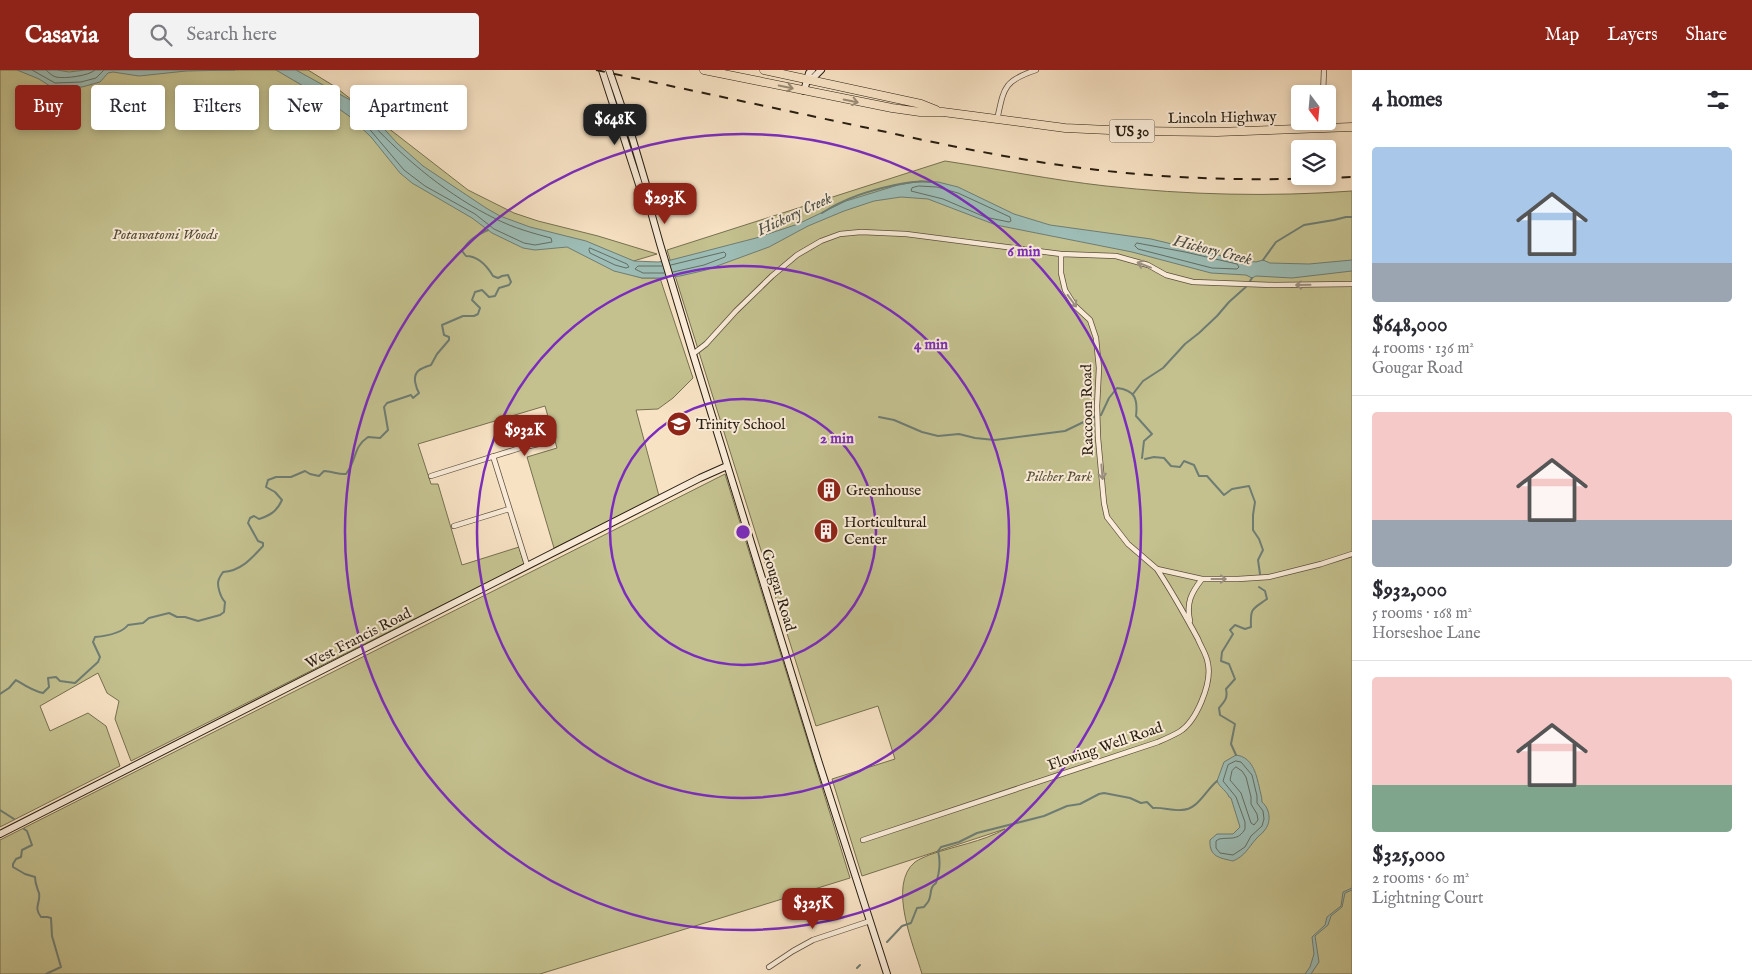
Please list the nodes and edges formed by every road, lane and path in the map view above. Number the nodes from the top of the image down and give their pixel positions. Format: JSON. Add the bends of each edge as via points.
{"nodes":[{"id":1,"x":602,"y":70,"type":"edge"},
{"id":2,"x":609,"y":70,"type":"edge"},
{"id":3,"x":704,"y":70,"type":"edge"},
{"id":4,"x":764,"y":70,"type":"edge"},
{"id":5,"x":812,"y":70,"type":"edge"},
{"id":6,"x":821,"y":70,"type":"edge"},
{"id":7,"x":1036,"y":70,"type":"edge"},
{"id":8,"x":1324,"y":70,"type":"edge"},
{"id":9,"x":807,"y":80,"type":"junction"},
{"id":10,"x":1323,"y":85,"type":"edge"},
{"id":11,"x":804,"y":91,"type":"junction"},
{"id":12,"x":942,"y":112,"type":"junction"},
{"id":13,"x":997,"y":120,"type":"junction"},
{"id":14,"x":1336,"y":126,"type":"edge"},
{"id":15,"x":1291,"y":127,"type":"edge"},
{"id":16,"x":1352,"y":127,"type":"edge"},
{"id":17,"x":651,"y":212,"type":"junction"},
{"id":18,"x":1061,"y":254,"type":"junction"},
{"id":19,"x":1352,"y":284,"type":"edge"},
{"id":20,"x":693,"y":354,"type":"junction"},
{"id":21,"x":552,"y":441,"type":"dead end"},
{"id":22,"x":493,"y":456,"type":"junction"},
{"id":23,"x":727,"y":466,"type":"junction"},
{"id":24,"x":431,"y":476,"type":"dead end"},
{"id":25,"x":509,"y":509,"type":"junction"},
{"id":26,"x":454,"y":526,"type":"dead end"},
{"id":27,"x":1352,"y":554,"type":"edge"},
{"id":28,"x":527,"y":565,"type":"junction"},
{"id":29,"x":1157,"y":569,"type":"junction"},
{"id":30,"x":1202,"y":579,"type":"junction"},
{"id":31,"x":1191,"y":624,"type":"junction"},
{"id":32,"x":0,"y":834,"type":"edge"},
{"id":33,"x":863,"y":840,"type":"dead end"},
{"id":34,"x":870,"y":921,"type":"junction"},
{"id":35,"x":769,"y":966,"type":"dead end"},
{"id":36,"x":887,"y":974,"type":"edge"}],
"edges":[{"from":1,"to":17,"type":"street","name":"Gougar Road","via":[[644,200]]},
{"from":2,"to":17,"type":"street","name":"Gougar Road","via":[[650,198]]},
{"from":3,"to":11,"type":"main road","name":"Lincoln Highway","number":"US 30","one_way":true},
{"from":4,"to":9,"type":"main road","name":"Lincoln Highway","number":"US 30"},
{"from":5,"to":9,"type":"street"},
{"from":6,"to":9,"type":"street"},
{"from":7,"to":13,"type":"street","via":[[1010,82],[1003,91]]},
{"from":8,"to":10,"type":"street"},
{"from":9,"to":11,"type":"street"},
{"from":9,"to":12,"type":"main road","name":"Lincoln Highway","number":"US 30","via":[[921,104]]},
{"from":11,"to":12,"type":"main road","name":"Lincoln Highway","number":"US 30","one_way":true,"via":[[892,108]]},
{"from":12,"to":13,"type":"main road","name":"Lincoln Highway","number":"US 30"},
{"from":13,"to":15,"type":"main road","name":"Lincoln Highway","number":"US 30","via":[[1132,131],[1217,132]]},
{"from":14,"to":16,"type":"main road","name":"Lincoln Highway","number":"US 30"},
{"from":17,"to":20,"type":"street","name":"Gougar Road"},
{"from":19,"to":18,"type":"street","one_way":true,"via":[[1193,282],[1116,256]]},
{"from":18,"to":20,"type":"street","via":[[906,234],[840,234],[798,255],[772,276]]},
{"from":18,"to":29,"type":"street","name":"Raccoon Road","one_way":true,"via":[[1065,290],[1075,306],[1090,320],[1096,338],[1098,438],[1107,517],[1128,544]]},
{"from":20,"to":23,"type":"street","name":"Gougar Road"},
{"from":21,"to":22,"type":"street"},
{"from":22,"to":24,"type":"street"},
{"from":22,"to":25,"type":"street"},
{"from":23,"to":28,"type":"street","name":"West Francis Road"},
{"from":23,"to":34,"type":"street","name":"Gougar Road"},
{"from":25,"to":26,"type":"street"},
{"from":25,"to":28,"type":"street"},
{"from":30,"to":27,"type":"street","name":"Raccoon Road","one_way":true,"via":[[1269,577]]},
{"from":28,"to":32,"type":"street","name":"West Francis Road"},
{"from":29,"to":30,"type":"street","name":"Raccoon Road"},
{"from":29,"to":31,"type":"street","name":"Flowing Well Road"},
{"from":30,"to":31,"type":"street","via":[[1194,589],[1188,609]]},
{"from":31,"to":33,"type":"street","name":"Flowing Well Road","via":[[1208,665],[1208,679],[1192,720],[1180,732]]},
{"from":34,"to":35,"type":"street","via":[[814,940]]},
{"from":34,"to":36,"type":"street","name":"Gougar Road"}]}
